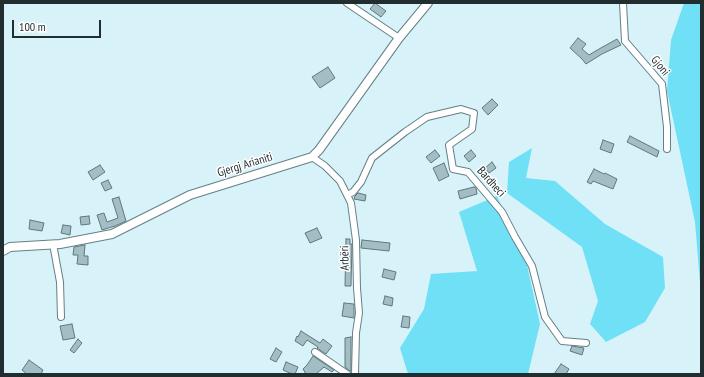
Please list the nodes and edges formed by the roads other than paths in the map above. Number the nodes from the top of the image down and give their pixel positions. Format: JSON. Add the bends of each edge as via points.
{"nodes":[{"id":1,"x":347,"y":3,"type":"edge"},
{"id":2,"x":428,"y":3,"type":"edge"},
{"id":3,"x":623,"y":3,"type":"edge"},
{"id":4,"x":399,"y":38,"type":"junction"},
{"id":5,"x":668,"y":149,"type":"dead end"},
{"id":6,"x":312,"y":157,"type":"junction"},
{"id":7,"x":347,"y":195,"type":"junction"},
{"id":8,"x":53,"y":244,"type":"junction"},
{"id":9,"x":3,"y":251,"type":"edge"},
{"id":10,"x":61,"y":317,"type":"dead end"},
{"id":11,"x":586,"y":343,"type":"dead end"},
{"id":12,"x":315,"y":352,"type":"dead end"},
{"id":13,"x":347,"y":374,"type":"edge"},
{"id":14,"x":355,"y":374,"type":"edge"}],
"edges":[{"from":1,"to":4,"type":"street"},
{"from":2,"to":4,"type":"main road"},
{"from":3,"to":5,"type":"street","name":"Gjoni","via":[[625,41],[662,84]]},
{"from":4,"to":6,"type":"main road"},
{"from":6,"to":7,"type":"street","name":"Arbëri","via":[[340,181]]},
{"from":6,"to":8,"type":"main road","name":"Gjergj Arianiti","via":[[190,195],[112,234]]},
{"from":7,"to":11,"type":"street","name":"Bardheci","via":[[361,182],[372,158],[427,117],[461,109],[474,113],[472,129],[449,145],[453,170],[468,172],[502,212],[532,266],[545,317],[562,341]]},
{"from":7,"to":14,"type":"street","name":"Arbëri","via":[[356,240],[359,313]]},
{"from":8,"to":9,"type":"main road","name":"Gjergj Arianiti","via":[[10,247]]},
{"from":8,"to":10,"type":"street","via":[[60,282]]},
{"from":12,"to":13,"type":"street"}]}
